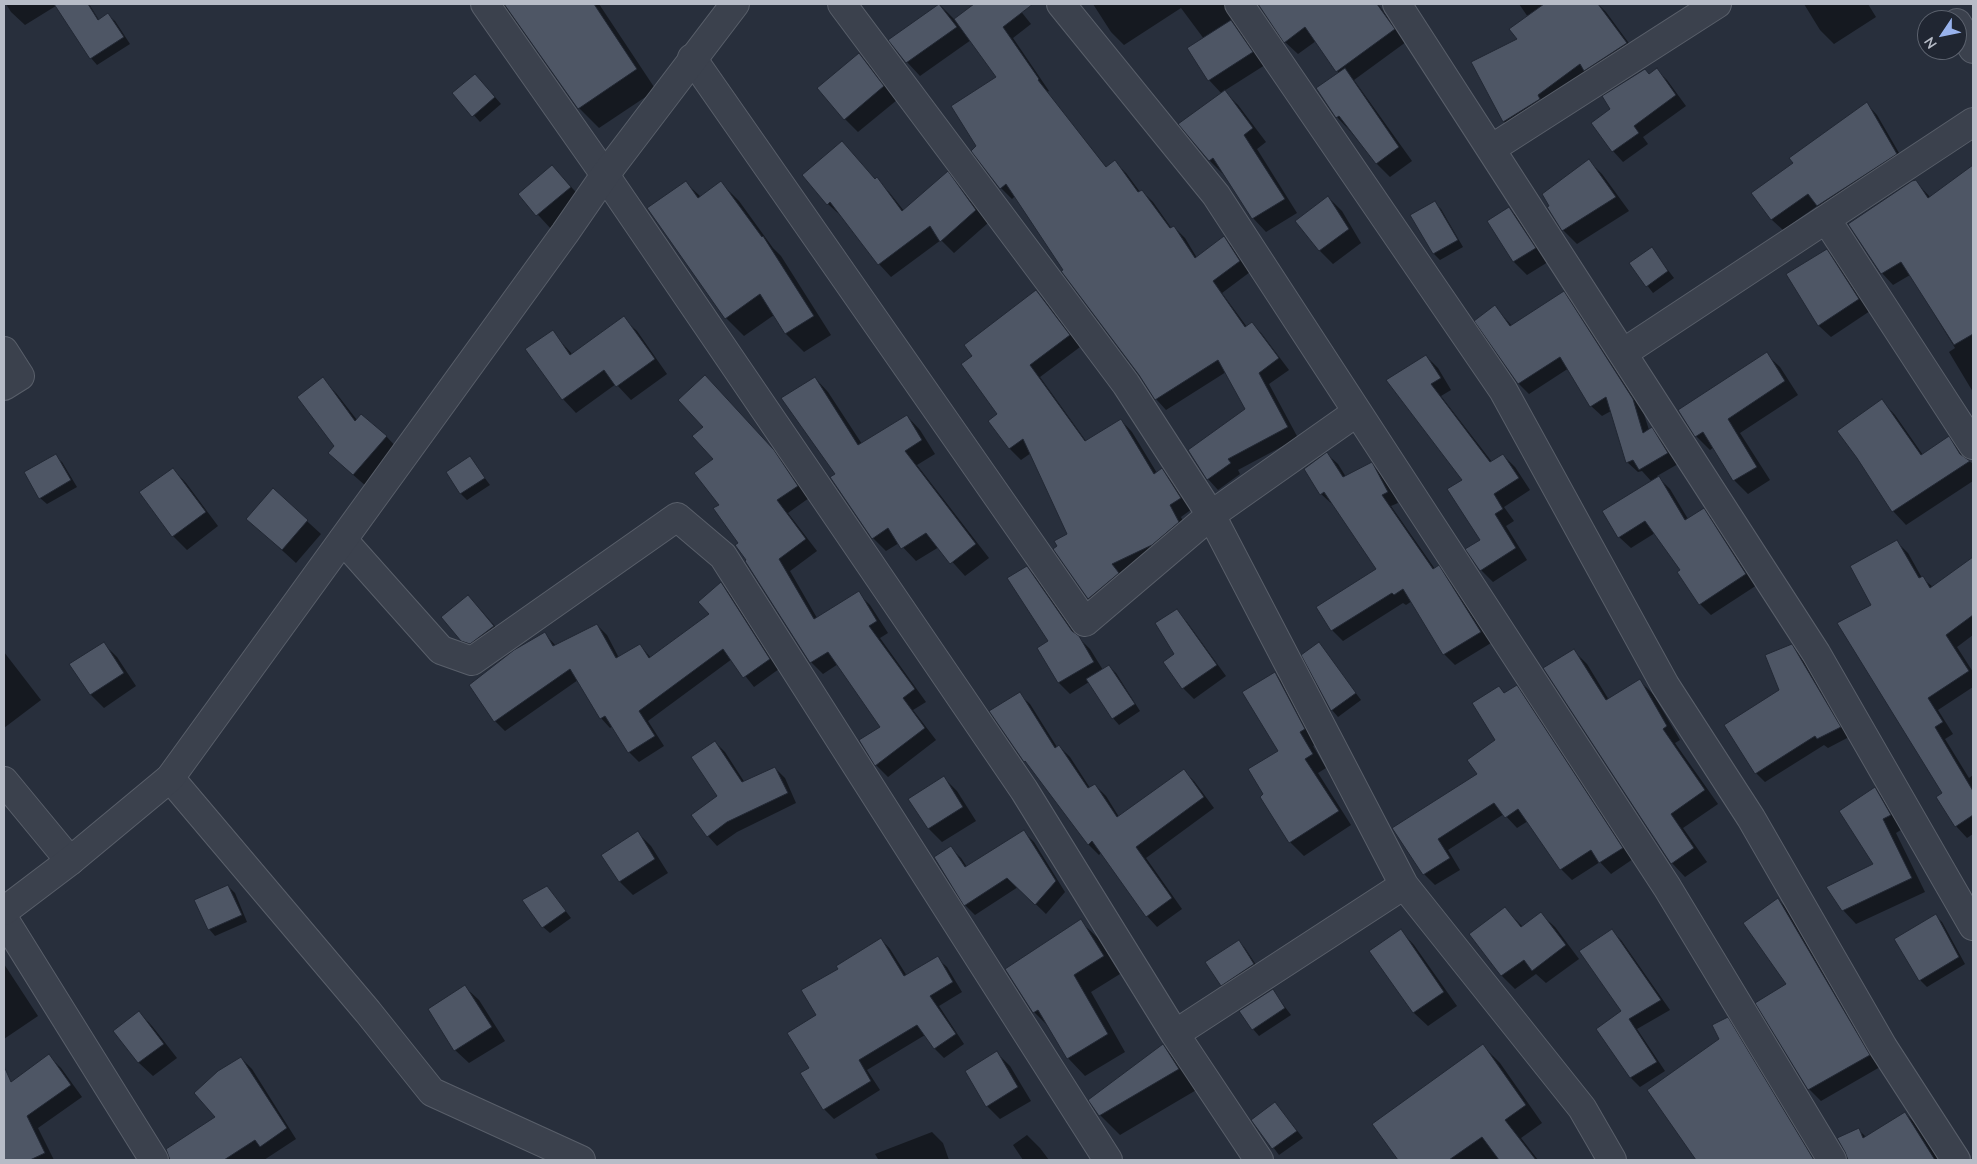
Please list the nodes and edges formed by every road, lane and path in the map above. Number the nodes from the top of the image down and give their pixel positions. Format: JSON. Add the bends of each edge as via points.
{"nodes":[{"id":1,"x":485,"y":4,"type":"edge"},
{"id":2,"x":842,"y":4,"type":"edge"},
{"id":3,"x":1061,"y":4,"type":"edge"},
{"id":4,"x":1239,"y":4,"type":"edge"},
{"id":5,"x":1397,"y":4,"type":"edge"},
{"id":6,"x":1717,"y":4,"type":"edge"},
{"id":7,"x":725,"y":8,"type":"edge"},
{"id":8,"x":692,"y":58,"type":"junction"},
{"id":9,"x":1973,"y":122,"type":"edge"},
{"id":10,"x":1491,"y":149,"type":"junction"},
{"id":11,"x":605,"y":175,"type":"junction"},
{"id":12,"x":1826,"y":219,"type":"junction"},
{"id":13,"x":4,"y":351,"type":"edge"},
{"id":14,"x":1623,"y":353,"type":"junction"},
{"id":15,"x":4,"y":386,"type":"edge"},
{"id":16,"x":1357,"y":412,"type":"junction"},
{"id":17,"x":1973,"y":445,"type":"edge"},
{"id":18,"x":1211,"y":515,"type":"junction"},
{"id":19,"x":343,"y":540,"type":"junction"},
{"id":20,"x":170,"y":778,"type":"junction"},
{"id":21,"x":4,"y":781,"type":"edge"},
{"id":22,"x":70,"y":861,"type":"junction"},
{"id":23,"x":1404,"y":885,"type":"junction"},
{"id":24,"x":4,"y":911,"type":"edge"},
{"id":25,"x":4,"y":919,"type":"edge"},
{"id":26,"x":1973,"y":926,"type":"edge"},
{"id":27,"x":1175,"y":1034,"type":"junction"},
{"id":28,"x":154,"y":1160,"type":"edge"},
{"id":29,"x":580,"y":1160,"type":"edge"},
{"id":30,"x":1108,"y":1160,"type":"edge"},
{"id":31,"x":1259,"y":1160,"type":"edge"},
{"id":32,"x":1612,"y":1160,"type":"edge"},
{"id":33,"x":1832,"y":1160,"type":"edge"},
{"id":34,"x":1956,"y":1160,"type":"edge"}],
"edges":[{"from":1,"to":11,"type":"street"},
{"from":2,"to":18,"type":"street","via":[[1126,384]]},
{"from":3,"to":16,"type":"street","via":[[1216,195]]},
{"from":4,"to":34,"type":"street","via":[[1503,390],[1665,685],[1752,818],[1883,1047]]},
{"from":5,"to":10,"type":"street"},
{"from":6,"to":10,"type":"street"},
{"from":7,"to":8,"type":"street"},
{"from":8,"to":11,"type":"street"},
{"from":8,"to":18,"type":"street","via":[[1085,622]]},
{"from":9,"to":12,"type":"street"},
{"from":10,"to":14,"type":"street"},
{"from":11,"to":19,"type":"street"},
{"from":11,"to":27,"type":"street","via":[[1024,790]]},
{"from":12,"to":14,"type":"street"},
{"from":12,"to":17,"type":"street"},
{"from":13,"to":15,"type":"street","via":[[20,376]]},
{"from":14,"to":26,"type":"street","via":[[1816,653]]},
{"from":16,"to":18,"type":"street"},
{"from":16,"to":33,"type":"street","via":[[1667,888]]},
{"from":18,"to":23,"type":"street"},
{"from":19,"to":20,"type":"street"},
{"from":19,"to":30,"type":"street","via":[[441,650],[472,661],[677,517],[723,556]]},
{"from":20,"to":22,"type":"street"},
{"from":20,"to":29,"type":"street","via":[[432,1092]]},
{"from":21,"to":22,"type":"street"},
{"from":22,"to":24,"type":"street"},
{"from":23,"to":27,"type":"street"},
{"from":23,"to":32,"type":"street","via":[[1582,1108]]},
{"from":25,"to":28,"type":"street"},
{"from":27,"to":31,"type":"street"}]}
